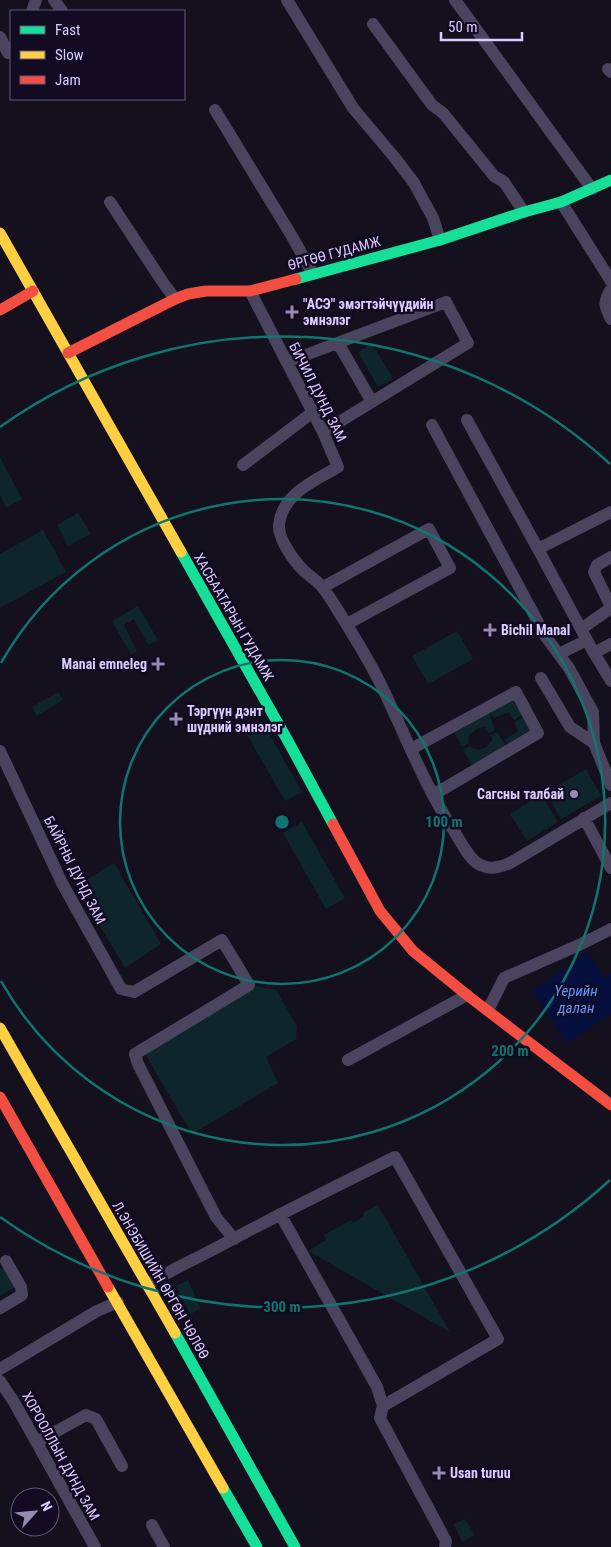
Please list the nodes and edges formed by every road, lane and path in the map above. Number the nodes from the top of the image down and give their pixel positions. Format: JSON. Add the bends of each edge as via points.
{"nodes":[{"id":1,"x":287,"y":0,"type":"edge"},
{"id":2,"x":455,"y":0,"type":"edge"},
{"id":3,"x":373,"y":24,"type":"dead end"},
{"id":4,"x":0,"y":37,"type":"edge"},
{"id":5,"x":6,"y":54,"type":"edge"},
{"id":6,"x":215,"y":110,"type":"dead end"},
{"id":7,"x":611,"y":180,"type":"edge"},
{"id":8,"x":592,"y":188,"type":"junction"},
{"id":9,"x":110,"y":202,"type":"dead end"},
{"id":10,"x":561,"y":202,"type":"junction"},
{"id":11,"x":524,"y":212,"type":"junction"},
{"id":12,"x":0,"y":233,"type":"edge"},
{"id":13,"x":440,"y":240,"type":"junction"},
{"id":14,"x":607,"y":268,"type":"edge"},
{"id":15,"x":313,"y":274,"type":"junction"},
{"id":16,"x":611,"y":281,"type":"edge"},
{"id":17,"x":611,"y":289,"type":"edge"},
{"id":18,"x":33,"y":291,"type":"junction"},
{"id":19,"x":250,"y":291,"type":"junction"},
{"id":20,"x":175,"y":299,"type":"junction"},
{"id":21,"x":0,"y":310,"type":"edge"},
{"id":22,"x":611,"y":319,"type":"edge"},
{"id":23,"x":338,"y":343,"type":"junction"},
{"id":24,"x":68,"y":353,"type":"junction"},
{"id":25,"x":287,"y":362,"type":"junction"},
{"id":26,"x":372,"y":402,"type":"junction"},
{"id":27,"x":313,"y":412,"type":"junction"},
{"id":28,"x":467,"y":420,"type":"dead end"},
{"id":29,"x":432,"y":425,"type":"dead end"},
{"id":30,"x":324,"y":432,"type":"junction"},
{"id":31,"x":243,"y":465,"type":"dead end"},
{"id":32,"x":611,"y":512,"type":"edge"},
{"id":33,"x":538,"y":549,"type":"junction"},
{"id":34,"x":611,"y":557,"type":"edge"},
{"id":35,"x":323,"y":587,"type":"junction"},
{"id":36,"x":611,"y":608,"type":"edge"},
{"id":37,"x":347,"y":624,"type":"junction"},
{"id":38,"x":581,"y":629,"type":"junction"},
{"id":39,"x":587,"y":640,"type":"junction"},
{"id":40,"x":611,"y":644,"type":"edge"},
{"id":41,"x":594,"y":653,"type":"junction"},
{"id":42,"x":559,"y":654,"type":"junction"},
{"id":43,"x":541,"y":678,"type":"dead end"},
{"id":44,"x":611,"y":681,"type":"edge"},
{"id":45,"x":594,"y":744,"type":"junction"},
{"id":46,"x":411,"y":749,"type":"junction"},
{"id":47,"x":0,"y":751,"type":"edge"},
{"id":48,"x":611,"y":785,"type":"edge"},
{"id":49,"x":433,"y":795,"type":"junction"},
{"id":50,"x":611,"y":803,"type":"edge"},
{"id":51,"x":584,"y":818,"type":"junction"},
{"id":52,"x":611,"y":868,"type":"edge"},
{"id":53,"x":611,"y":929,"type":"edge"},
{"id":54,"x":467,"y":995,"type":"junction"},
{"id":55,"x":488,"y":1010,"type":"junction"},
{"id":56,"x":0,"y":1028,"type":"edge"},
{"id":57,"x":348,"y":1060,"type":"dead end"},
{"id":58,"x":0,"y":1098,"type":"edge"},
{"id":59,"x":611,"y":1105,"type":"edge"},
{"id":60,"x":280,"y":1214,"type":"junction"},
{"id":61,"x":234,"y":1239,"type":"junction"},
{"id":62,"x":6,"y":1261,"type":"dead end"},
{"id":63,"x":147,"y":1285,"type":"junction"},
{"id":64,"x":118,"y":1302,"type":"junction"},
{"id":65,"x":0,"y":1308,"type":"edge"},
{"id":66,"x":0,"y":1369,"type":"edge"},
{"id":67,"x":0,"y":1381,"type":"edge"},
{"id":68,"x":383,"y":1406,"type":"junction"},
{"id":69,"x":37,"y":1442,"type":"junction"},
{"id":70,"x":122,"y":1466,"type":"dead end"},
{"id":71,"x":152,"y":1525,"type":"dead end"},
{"id":72,"x":95,"y":1547,"type":"edge"},
{"id":73,"x":164,"y":1547,"type":"edge"},
{"id":74,"x":257,"y":1547,"type":"edge"},
{"id":75,"x":295,"y":1547,"type":"edge"},
{"id":76,"x":446,"y":1547,"type":"edge"}],
"edges":[{"from":1,"to":13,"type":"street","via":[[353,108],[414,184],[433,218]]},
{"from":2,"to":8,"type":"street"},
{"from":3,"to":11,"type":"street","via":[[432,105],[443,113],[494,176],[504,182]]},
{"from":4,"to":5,"type":"street"},
{"from":6,"to":15,"type":"street"},
{"from":7,"to":8,"type":"street","name":"ӨРГӨӨ ГУДАМЖ"},
{"from":8,"to":10,"type":"street","name":"ӨРГӨӨ ГУДАМЖ"},
{"from":9,"to":20,"type":"street"},
{"from":10,"to":11,"type":"street","name":"ӨРГӨӨ ГУДАМЖ"},
{"from":10,"to":14,"type":"street"},
{"from":11,"to":13,"type":"street","name":"ӨРГӨӨ ГУДАМЖ"},
{"from":12,"to":18,"type":"street","name":"ХАСБААТАРЫН ГУДАМЖ","via":[[24,282]]},
{"from":13,"to":15,"type":"street","name":"ӨРГӨӨ ГУДАМЖ"},
{"from":14,"to":16,"type":"street"},
{"from":15,"to":19,"type":"street","name":"ӨРГӨӨ ГУДАМЖ"},
{"from":17,"to":22,"type":"street","via":[[605,307]]},
{"from":18,"to":21,"type":"street"},
{"from":18,"to":24,"type":"street","name":"ХАСБААТАРЫН ГУДАМЖ"},
{"from":19,"to":20,"type":"street","name":"ӨРГӨӨ ГУДАМЖ","via":[[206,291]]},
{"from":19,"to":25,"type":"street","name":"БИЧИЛ ДУНД ЗАМ"},
{"from":20,"to":24,"type":"street","name":"ӨРГӨӨ ГУДАМЖ"},
{"from":23,"to":25,"type":"street"},
{"from":23,"to":26,"type":"street"},
{"from":23,"to":26,"type":"street","via":[[446,302],[468,343]]},
{"from":24,"to":54,"type":"street","name":"ХАСБААТАРЫН ГУДАМЖ","via":[[288,741],[380,911],[413,951]]},
{"from":25,"to":27,"type":"street","name":"БИЧИЛ ДУНД ЗАМ"},
{"from":26,"to":30,"type":"street"},
{"from":27,"to":30,"type":"street","name":"БИЧИЛ ДУНД ЗАМ"},
{"from":27,"to":31,"type":"street"},
{"from":28,"to":33,"type":"street"},
{"from":29,"to":42,"type":"street","via":[[546,637]]},
{"from":30,"to":35,"type":"street","name":"БИЧИЛ ДУНД ЗАМ","via":[[338,467],[296,491],[282,510],[279,527],[285,546],[303,570]]},
{"from":32,"to":33,"type":"street"},
{"from":33,"to":38,"type":"street"},
{"from":34,"to":36,"type":"street","via":[[597,564],[594,572]]},
{"from":35,"to":37,"type":"street","name":"БИЧИЛ ДУНД ЗАМ"},
{"from":35,"to":37,"type":"street","via":[[429,529],[450,568]]},
{"from":36,"to":38,"type":"street"},
{"from":37,"to":46,"type":"street","name":"БИЧИЛ ДУНД ЗАМ","via":[[381,684]]},
{"from":38,"to":39,"type":"street"},
{"from":39,"to":41,"type":"street"},
{"from":39,"to":42,"type":"street"},
{"from":40,"to":41,"type":"street"},
{"from":41,"to":44,"type":"street"},
{"from":42,"to":45,"type":"street","via":[[593,712]]},
{"from":43,"to":45,"type":"street","via":[[570,727]]},
{"from":45,"to":48,"type":"street"},
{"from":46,"to":49,"type":"street","name":"БИЧИЛ ДУНД ЗАМ"},
{"from":46,"to":49,"type":"street","via":[[516,692],[538,733]]},
{"from":47,"to":61,"type":"street","name":"БАЙРНЫ ДУНД ЗАМ","via":[[62,882],[121,989],[134,992],[222,940],[249,985],[135,1054],[216,1217]]},
{"from":49,"to":51,"type":"street","name":"БИЧИЛ ДУНД ЗАМ","via":[[473,860],[487,868],[498,869],[510,863]]},
{"from":50,"to":51,"type":"street","name":"БИЧИЛ ДУНД ЗАМ"},
{"from":51,"to":52,"type":"street"},
{"from":53,"to":55,"type":"street","via":[[504,978]]},
{"from":54,"to":55,"type":"street","name":"ХАСБААТАРЫН ГУДАМЖ"},
{"from":54,"to":57,"type":"street"},
{"from":55,"to":59,"type":"street","name":"ХАСБААТАРЫН ГУДАМЖ"},
{"from":56,"to":63,"type":"street","name":"Л.ЭНЭБИШИЙН ӨРГӨН ЧӨЛӨӨ"},
{"from":58,"to":64,"type":"street"},
{"from":60,"to":61,"type":"street"},
{"from":60,"to":68,"type":"street","via":[[376,1387]]},
{"from":60,"to":68,"type":"street","via":[[395,1157],[498,1339]]},
{"from":61,"to":63,"type":"street"},
{"from":62,"to":65,"type":"street","via":[[21,1287],[22,1295]]},
{"from":63,"to":75,"type":"street","name":"Л.ЭНЭБИШИЙН ӨРГӨН ЧӨЛӨӨ","via":[[258,1489]]},
{"from":64,"to":66,"type":"street"},
{"from":64,"to":74,"type":"street","via":[[237,1501]]},
{"from":67,"to":69,"type":"street","name":"ХОРООЛЛЫН ДУНД ЗАМ"},
{"from":68,"to":76,"type":"street","via":[[380,1418]]},
{"from":69,"to":70,"type":"street","via":[[86,1415],[96,1419]]},
{"from":69,"to":72,"type":"street","name":"ХОРООЛЛЫН ДУНД ЗАМ"},
{"from":71,"to":73,"type":"street"}]}
